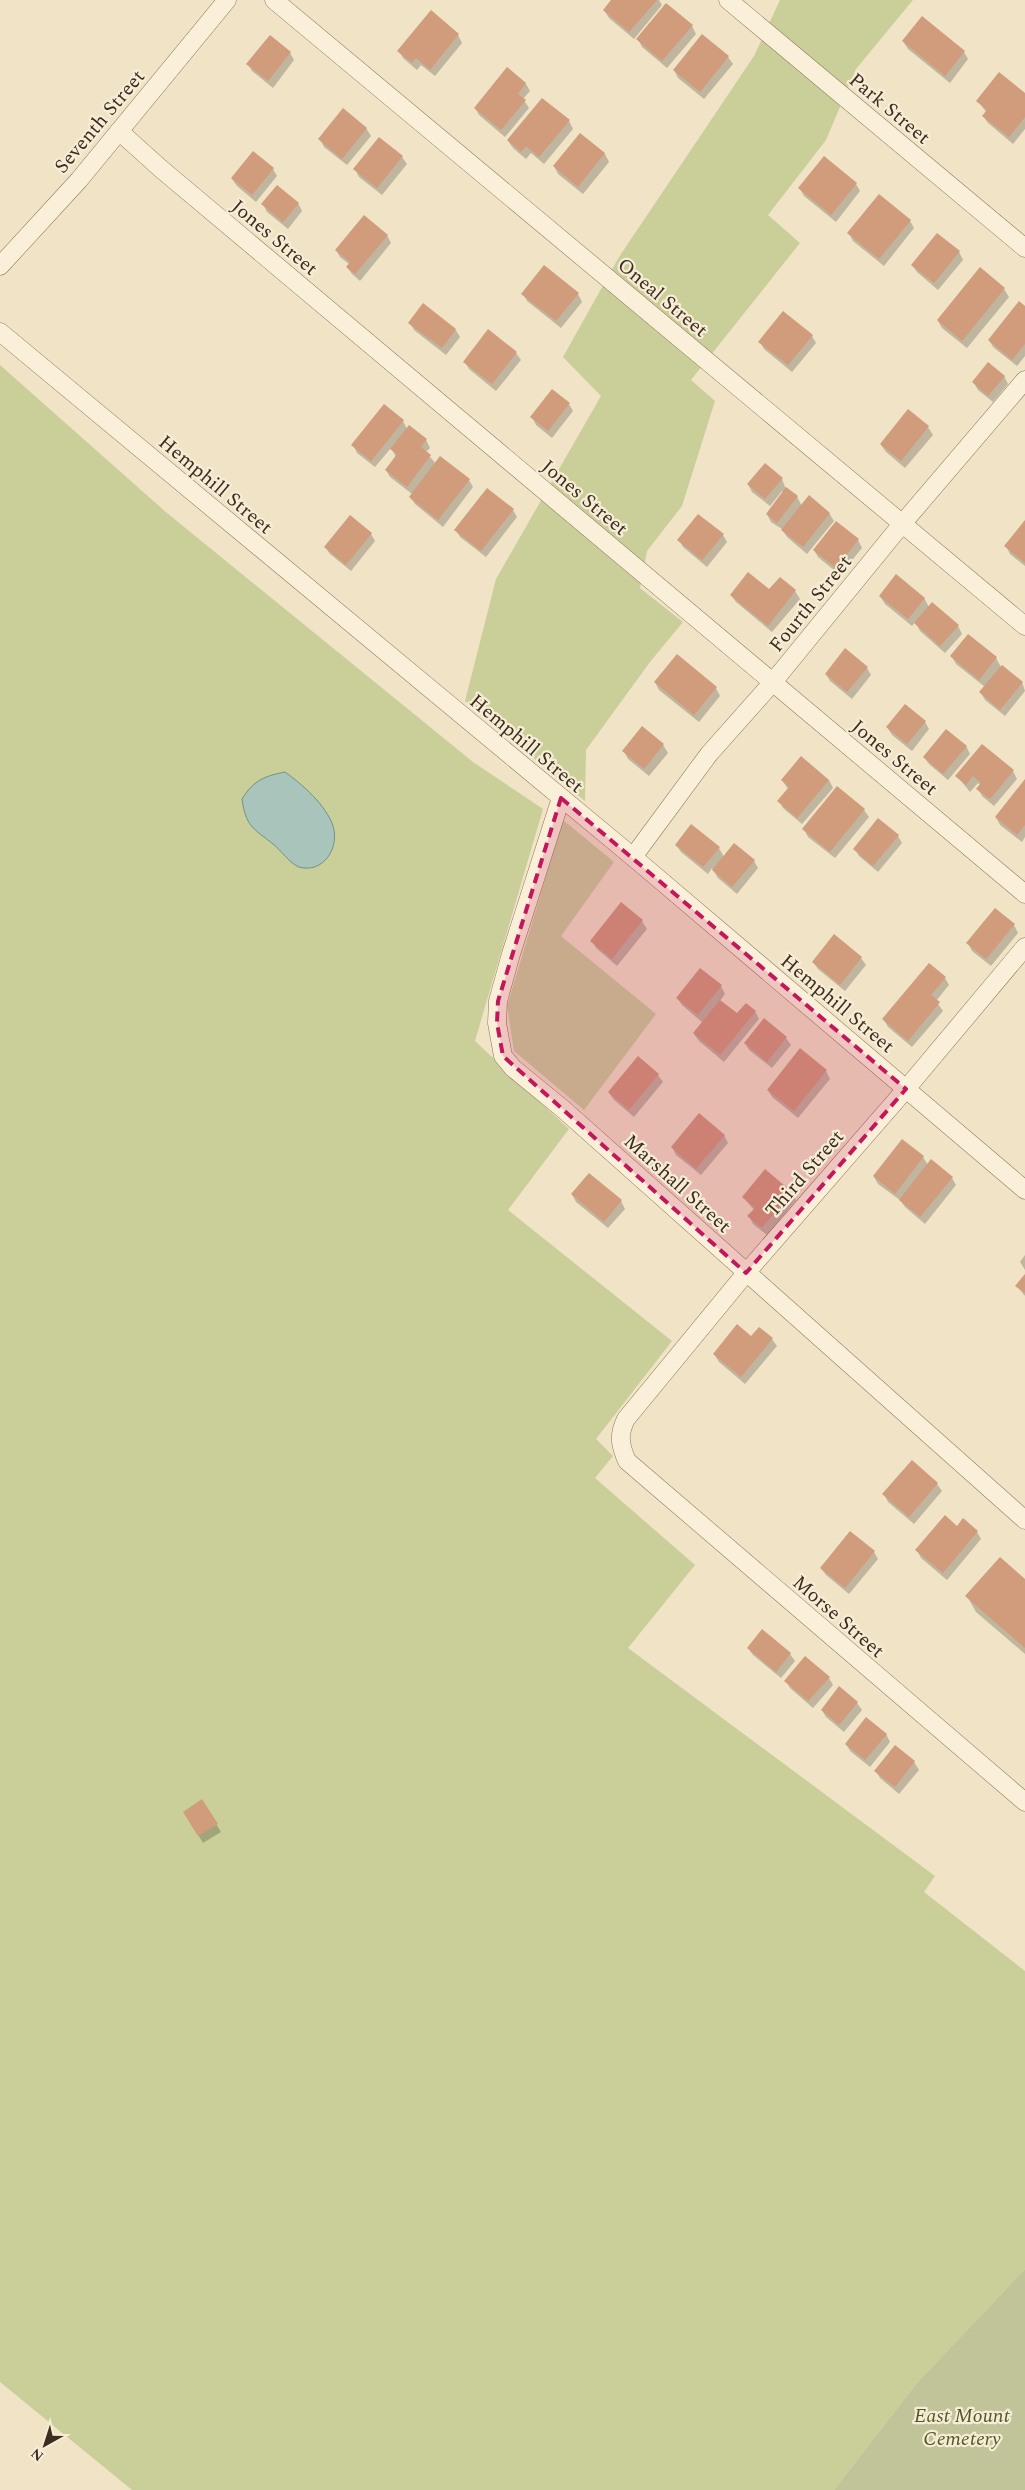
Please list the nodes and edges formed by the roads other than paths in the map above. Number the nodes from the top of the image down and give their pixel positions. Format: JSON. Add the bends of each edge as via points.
{"nodes":[{"id":1,"x":227,"y":0,"type":"edge"},
{"id":2,"x":274,"y":0,"type":"edge"},
{"id":3,"x":728,"y":0,"type":"edge"},
{"id":4,"x":119,"y":130,"type":"junction"},
{"id":5,"x":1025,"y":248,"type":"edge"},
{"id":6,"x":0,"y":266,"type":"edge"},
{"id":7,"x":0,"y":332,"type":"edge"},
{"id":8,"x":1025,"y":380,"type":"edge"},
{"id":9,"x":902,"y":524,"type":"junction"},
{"id":10,"x":1025,"y":626,"type":"edge"},
{"id":11,"x":773,"y":682,"type":"junction"},
{"id":12,"x":560,"y":798,"type":"junction"},
{"id":13,"x":633,"y":857,"type":"junction"},
{"id":14,"x":1025,"y":894,"type":"edge"},
{"id":15,"x":1025,"y":947,"type":"edge"},
{"id":16,"x":906,"y":1089,"type":"junction"},
{"id":17,"x":1025,"y":1190,"type":"edge"},
{"id":18,"x":746,"y":1273,"type":"junction"},
{"id":19,"x":627,"y":1460,"type":"joint"},
{"id":20,"x":1025,"y":1520,"type":"edge"},
{"id":21,"x":1025,"y":1802,"type":"edge"}],
"edges":[{"from":1,"to":4,"type":"street","name":"Seventh Street"},
{"from":2,"to":9,"type":"street","name":"Oneal Street"},
{"from":3,"to":5,"type":"street","name":"Park Street"},
{"from":4,"to":6,"type":"street","name":"Seventh Street","via":[[79,180]]},
{"from":4,"to":11,"type":"street","name":"Jones Street","via":[[160,168]]},
{"from":7,"to":12,"type":"street","name":"Hemphill Street"},
{"from":8,"to":9,"type":"street","name":"Fourth Street"},
{"from":9,"to":10,"type":"street","name":"Oneal Street"},
{"from":9,"to":11,"type":"street","name":"Fourth Street"},
{"from":11,"to":13,"type":"street","name":"Fourth Street","via":[[709,754]]},
{"from":11,"to":14,"type":"street","name":"Jones Street"},
{"from":12,"to":13,"type":"street","name":"Hemphill Street"},
{"from":12,"to":18,"type":"street","name":"Marshall Street","via":[[498,1001],[497,1023],[503,1056]]},
{"from":13,"to":16,"type":"street","name":"Hemphill Street"},
{"from":15,"to":16,"type":"street","name":"Third Street"},
{"from":16,"to":17,"type":"street","name":"Hemphill Street"},
{"from":16,"to":18,"type":"street","name":"Third Street"},
{"from":18,"to":19,"type":"street","name":"Third Street","via":[[626,1419],[620,1439]]},
{"from":18,"to":20,"type":"street","name":"Marshall Street"},
{"from":19,"to":21,"type":"street","name":"Morse Street"}]}
